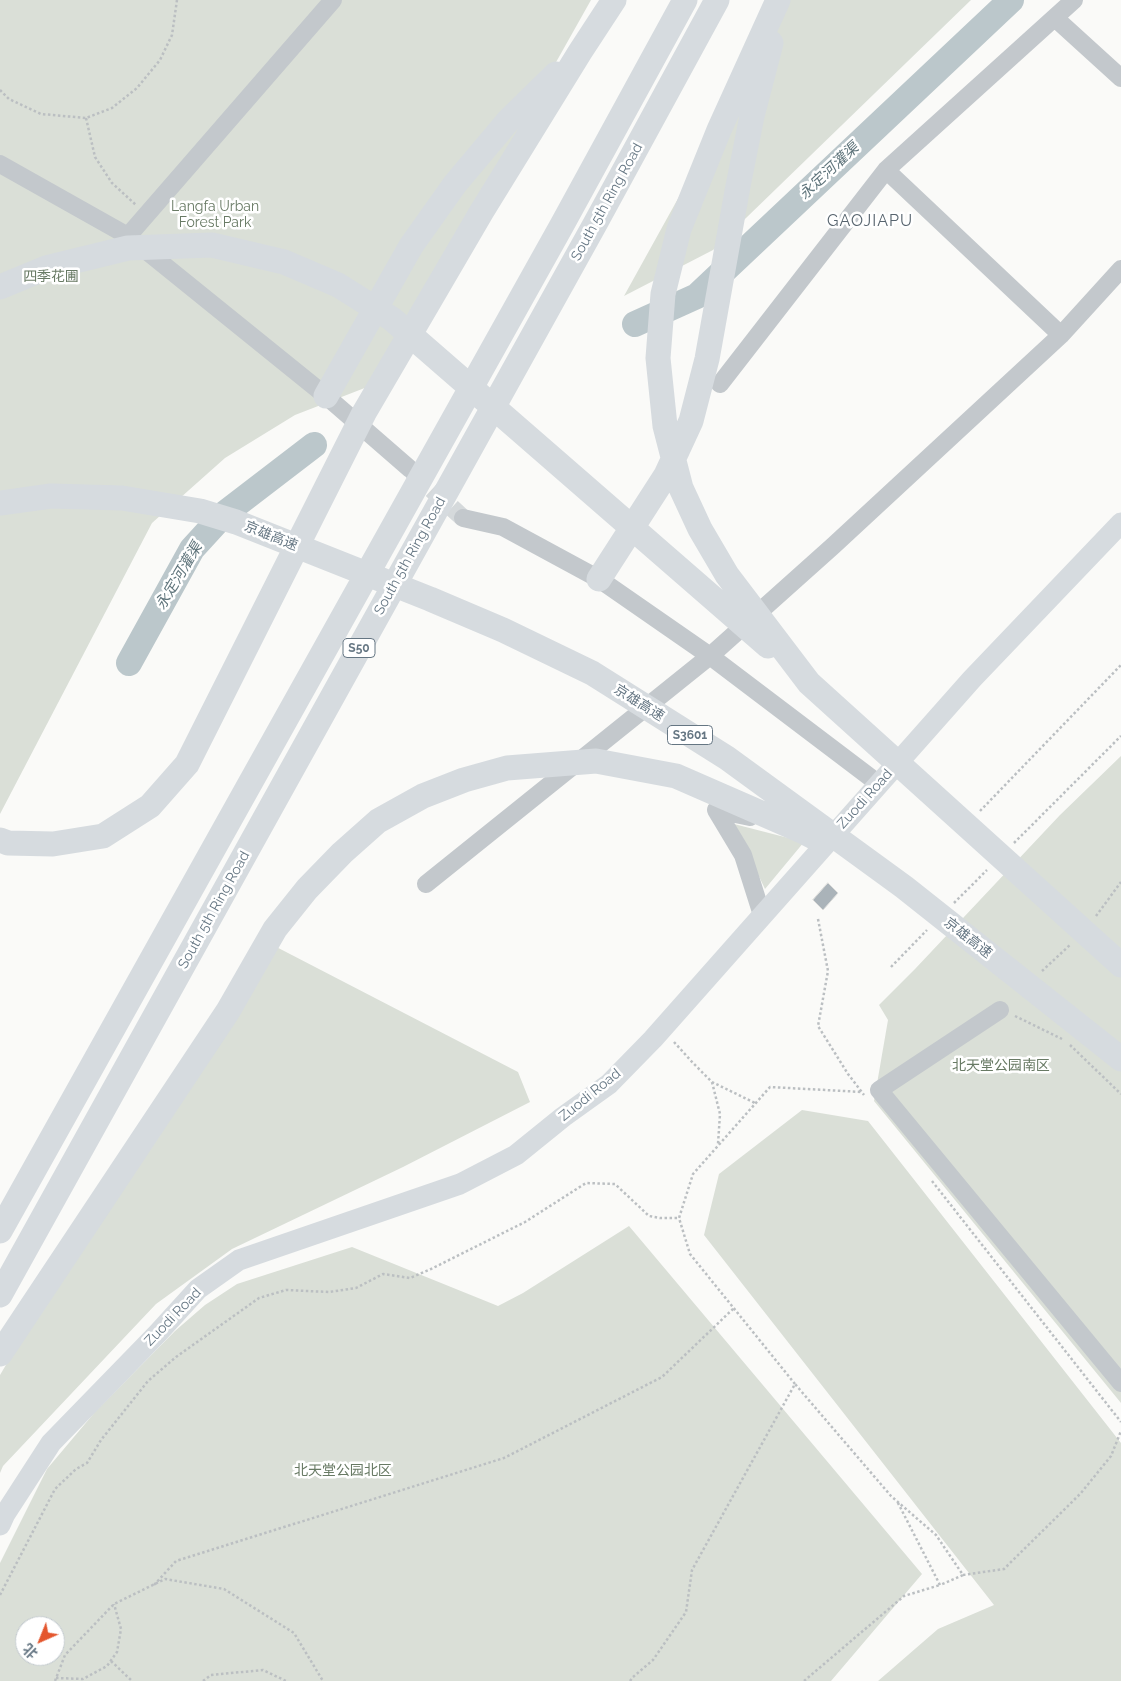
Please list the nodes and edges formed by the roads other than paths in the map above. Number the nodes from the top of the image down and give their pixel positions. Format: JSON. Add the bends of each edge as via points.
{"nodes":[{"id":1,"x":333,"y":0,"type":"edge"},
{"id":2,"x":614,"y":0,"type":"edge"},
{"id":3,"x":685,"y":0,"type":"edge"},
{"id":4,"x":717,"y":0,"type":"edge"},
{"id":5,"x":778,"y":0,"type":"edge"},
{"id":6,"x":783,"y":0,"type":"edge"},
{"id":7,"x":1074,"y":0,"type":"edge"},
{"id":8,"x":1055,"y":18,"type":"junction"},
{"id":9,"x":580,"y":52,"type":"junction"},
{"id":10,"x":1121,"y":78,"type":"edge"},
{"id":11,"x":0,"y":164,"type":"edge"},
{"id":12,"x":886,"y":170,"type":"junction"},
{"id":13,"x":128,"y":236,"type":"junction"},
{"id":14,"x":1121,"y":269,"type":"edge"},
{"id":15,"x":0,"y":287,"type":"edge"},
{"id":16,"x":1061,"y":335,"type":"junction"},
{"id":17,"x":720,"y":384,"type":"dead end"},
{"id":18,"x":326,"y":396,"type":"junction"},
{"id":19,"x":410,"y":469,"type":"tunnel mouth"},
{"id":20,"x":0,"y":503,"type":"edge"},
{"id":21,"x":463,"y":518,"type":"tunnel mouth"},
{"id":22,"x":1121,"y":523,"type":"edge"},
{"id":23,"x":599,"y":579,"type":"junction"},
{"id":24,"x":710,"y":656,"type":"junction"},
{"id":25,"x":809,"y":683,"type":"junction"},
{"id":26,"x":879,"y":784,"type":"junction"},
{"id":27,"x":841,"y":827,"type":"junction"},
{"id":28,"x":0,"y":840,"type":"edge"},
{"id":29,"x":426,"y":884,"type":"dead end"},
{"id":30,"x":904,"y":887,"type":"junction"},
{"id":31,"x":762,"y":915,"type":"junction"},
{"id":32,"x":1121,"y":965,"type":"edge"},
{"id":33,"x":1000,"y":1010,"type":"dead end"},
{"id":34,"x":1121,"y":1059,"type":"edge"},
{"id":35,"x":0,"y":1231,"type":"edge"},
{"id":36,"x":0,"y":1295,"type":"edge"},
{"id":37,"x":0,"y":1354,"type":"edge"},
{"id":38,"x":1121,"y":1383,"type":"edge"},
{"id":39,"x":0,"y":1525,"type":"edge"}],
"edges":[{"from":1,"to":13,"type":"street"},
{"from":2,"to":9,"type":"highway"},
{"from":3,"to":35,"type":"highway","name":"South 5th Ring Road","number":"S50"},
{"from":4,"to":36,"type":"highway","name":"South 5th Ring Road","number":"S50"},
{"from":5,"to":25,"type":"highway","via":[[719,130],[679,229],[663,294],[658,358],[665,426],[681,488],[700,529],[727,575]]},
{"from":6,"to":23,"type":"highway","via":[[754,106],[707,360],[691,421],[666,475]]},
{"from":7,"to":8,"type":"street"},
{"from":8,"to":10,"type":"street"},
{"from":8,"to":12,"type":"street"},
{"from":9,"to":18,"type":"highway","via":[[508,121],[455,184],[411,246]]},
{"from":9,"to":28,"type":"highway","via":[[364,412],[187,764],[150,806],[103,836],[53,844]]},
{"from":11,"to":13,"type":"street"},
{"from":12,"to":16,"type":"street"},
{"from":12,"to":17,"type":"street"},
{"from":13,"to":18,"type":"street"},
{"from":14,"to":16,"type":"street"},
{"from":15,"to":25,"type":"highway","via":[[46,268],[128,248],[212,245],[284,262],[338,285],[392,319]]},
{"from":16,"to":24,"type":"street"},
{"from":18,"to":19,"type":"street"},
{"from":20,"to":30,"type":"highway","name":"京雄高速","number":"S3601","via":[[51,496],[122,498],[200,511],[236,522],[504,630],[592,673],[727,758]]},
{"from":21,"to":23,"type":"street","via":[[503,527]]},
{"from":22,"to":26,"type":"main road","name":"Zuodi Road","via":[[972,679]]},
{"from":23,"to":24,"type":"street"},
{"from":24,"to":26,"type":"street"},
{"from":24,"to":29,"type":"street"},
{"from":25,"to":32,"type":"highway"},
{"from":26,"to":27,"type":"main road","name":"Zuodi Road"},
{"from":27,"to":31,"type":"main road","name":"Zuodi Road"},
{"from":27,"to":31,"type":"street","via":[[776,822],[716,810],[743,855]]},
{"from":30,"to":34,"type":"highway","name":"京雄高速","number":"S3601"},
{"from":30,"to":37,"type":"highway","via":[[802,831],[676,776],[596,761],[507,768],[423,796],[378,822],[356,840],[307,888],[275,929],[228,1011]]},
{"from":31,"to":39,"type":"main road","name":"Zuodi Road","via":[[609,1084],[516,1155],[460,1184],[239,1260],[198,1289],[51,1443]]},
{"from":33,"to":38,"type":"street","via":[[879,1090]]}]}
